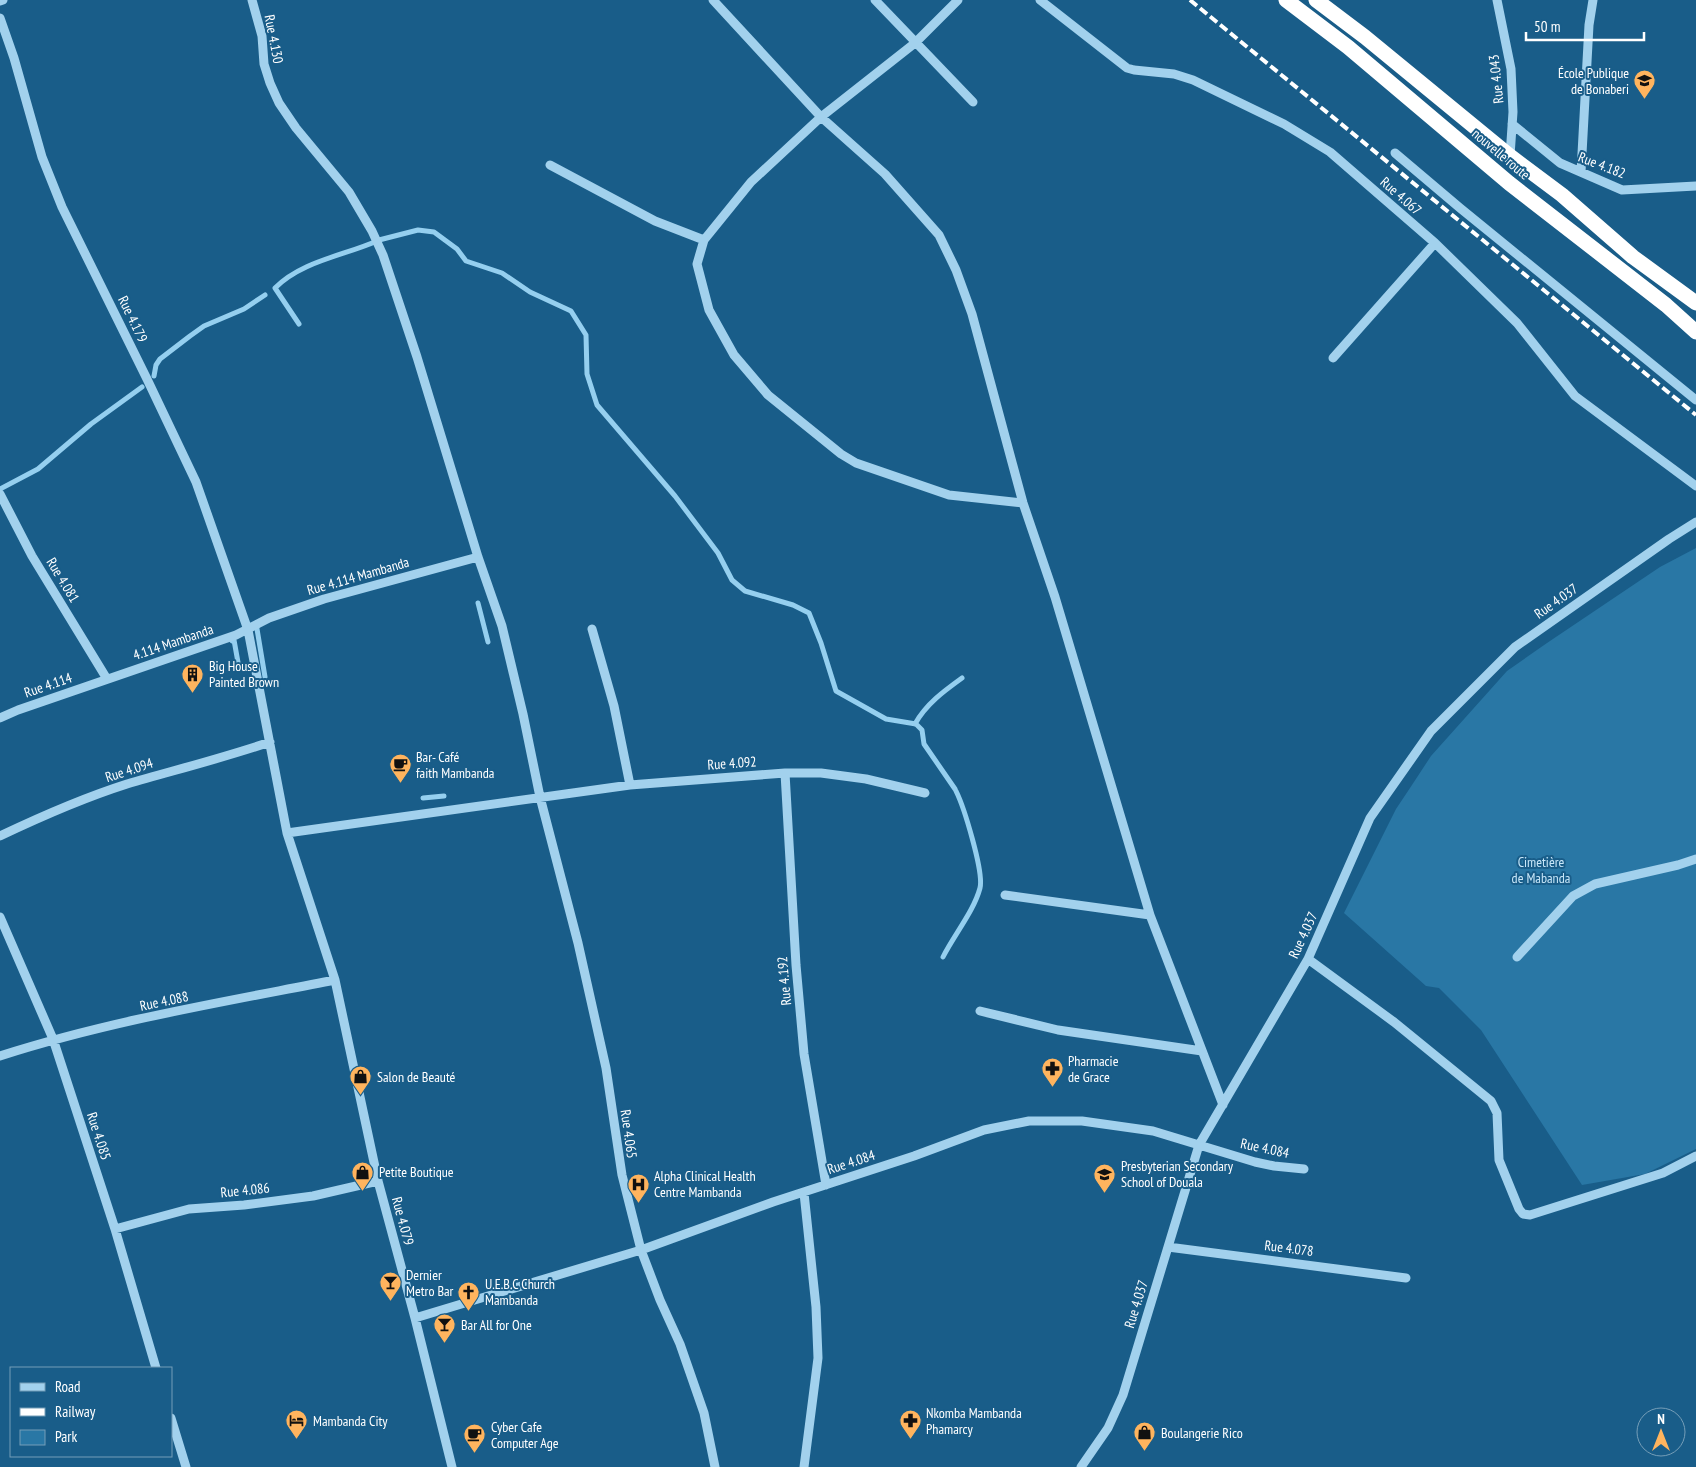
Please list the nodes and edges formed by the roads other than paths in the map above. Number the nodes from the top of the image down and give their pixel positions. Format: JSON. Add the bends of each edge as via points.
{"nodes":[{"id":1,"x":252,"y":0,"type":"edge"},
{"id":2,"x":713,"y":0,"type":"edge"},
{"id":3,"x":875,"y":0,"type":"edge"},
{"id":4,"x":958,"y":0,"type":"edge"},
{"id":5,"x":1040,"y":0,"type":"edge"},
{"id":6,"x":1286,"y":0,"type":"edge"},
{"id":7,"x":1316,"y":0,"type":"edge"},
{"id":8,"x":1497,"y":0,"type":"edge"},
{"id":9,"x":1592,"y":0,"type":"edge"},
{"id":10,"x":1330,"y":6,"type":"edge"},
{"id":11,"x":0,"y":18,"type":"edge"},
{"id":12,"x":915,"y":43,"type":"junction"},
{"id":13,"x":973,"y":102,"type":"dead end"},
{"id":14,"x":822,"y":117,"type":"junction"},
{"id":15,"x":1512,"y":124,"type":"junction"},
{"id":16,"x":1395,"y":153,"type":"dead end"},
{"id":17,"x":1510,"y":156,"type":"junction"},
{"id":18,"x":550,"y":165,"type":"dead end"},
{"id":19,"x":1581,"y":172,"type":"junction"},
{"id":20,"x":1696,"y":186,"type":"edge"},
{"id":21,"x":704,"y":240,"type":"junction"},
{"id":22,"x":1435,"y":243,"type":"junction"},
{"id":23,"x":1696,"y":303,"type":"edge"},
{"id":24,"x":1696,"y":332,"type":"edge"},
{"id":25,"x":1333,"y":358,"type":"dead end"},
{"id":26,"x":1696,"y":400,"type":"edge"},
{"id":27,"x":1696,"y":486,"type":"edge"},
{"id":28,"x":0,"y":494,"type":"edge"},
{"id":29,"x":1023,"y":503,"type":"junction"},
{"id":30,"x":1696,"y":522,"type":"edge"},
{"id":31,"x":478,"y":557,"type":"junction"},
{"id":32,"x":592,"y":628,"type":"dead end"},
{"id":33,"x":248,"y":630,"type":"junction"},
{"id":34,"x":107,"y":679,"type":"junction"},
{"id":35,"x":0,"y":718,"type":"edge"},
{"id":36,"x":270,"y":742,"type":"junction"},
{"id":37,"x":785,"y":773,"type":"junction"},
{"id":38,"x":630,"y":785,"type":"junction"},
{"id":39,"x":925,"y":793,"type":"dead end"},
{"id":40,"x":540,"y":797,"type":"junction"},
{"id":41,"x":287,"y":833,"type":"junction"},
{"id":42,"x":0,"y":836,"type":"edge"},
{"id":43,"x":1696,"y":859,"type":"edge"},
{"id":44,"x":1005,"y":895,"type":"dead end"},
{"id":45,"x":1150,"y":915,"type":"junction"},
{"id":46,"x":0,"y":917,"type":"edge"},
{"id":47,"x":1517,"y":958,"type":"dead end"},
{"id":48,"x":1308,"y":959,"type":"junction"},
{"id":49,"x":335,"y":980,"type":"junction"},
{"id":50,"x":980,"y":1011,"type":"dead end"},
{"id":51,"x":53,"y":1039,"type":"junction"},
{"id":52,"x":1202,"y":1050,"type":"junction"},
{"id":53,"x":0,"y":1056,"type":"edge"},
{"id":54,"x":1223,"y":1105,"type":"junction"},
{"id":55,"x":1199,"y":1145,"type":"junction"},
{"id":56,"x":1696,"y":1156,"type":"edge"},
{"id":57,"x":1304,"y":1169,"type":"dead end"},
{"id":58,"x":378,"y":1181,"type":"junction"},
{"id":59,"x":826,"y":1185,"type":"junction"},
{"id":60,"x":804,"y":1193,"type":"junction"},
{"id":61,"x":114,"y":1228,"type":"junction"},
{"id":62,"x":1168,"y":1246,"type":"junction"},
{"id":63,"x":641,"y":1250,"type":"junction"},
{"id":64,"x":1406,"y":1278,"type":"dead end"},
{"id":65,"x":415,"y":1318,"type":"junction"},
{"id":66,"x":156,"y":1367,"type":"edge"},
{"id":67,"x":172,"y":1421,"type":"edge"},
{"id":68,"x":186,"y":1467,"type":"edge"},
{"id":69,"x":452,"y":1467,"type":"edge"},
{"id":70,"x":715,"y":1467,"type":"edge"},
{"id":71,"x":804,"y":1467,"type":"edge"},
{"id":72,"x":1081,"y":1467,"type":"edge"}],
"edges":[{"from":1,"to":31,"type":"street","name":"Rue 4.130","via":[[262,36],[264,64],[279,103],[348,192],[372,231],[417,357]]},
{"from":2,"to":14,"type":"street"},
{"from":3,"to":12,"type":"street"},
{"from":4,"to":12,"type":"street"},
{"from":5,"to":22,"type":"street","name":"Rue 4.067","via":[[1127,68],[1181,75],[1284,124],[1330,152]]},
{"from":6,"to":24,"type":"highway","name":"nouvelle route"},
{"from":7,"to":10,"type":"highway","name":"nouvelle route"},
{"from":8,"to":15,"type":"street","name":"Rue 4.043","via":[[1511,69]]},
{"from":9,"to":19,"type":"street"},
{"from":10,"to":17,"type":"highway","name":"nouvelle route"},
{"from":11,"to":33,"type":"street","name":"Rue 4.179","via":[[42,157],[62,207],[196,482]]},
{"from":12,"to":13,"type":"street"},
{"from":12,"to":14,"type":"street"},
{"from":14,"to":21,"type":"street","via":[[751,182]]},
{"from":14,"to":29,"type":"street","via":[[885,174],[939,235],[972,314]]},
{"from":15,"to":17,"type":"street","name":"Rue 4.043"},
{"from":15,"to":19,"type":"street","name":"Rue 4.182","via":[[1560,163]]},
{"from":16,"to":26,"type":"street"},
{"from":17,"to":23,"type":"highway","name":"nouvelle route","via":[[1562,195],[1633,257]]},
{"from":18,"to":21,"type":"street","via":[[655,221]]},
{"from":19,"to":20,"type":"street","name":"Rue 4.182","via":[[1622,190]]},
{"from":21,"to":29,"type":"street","via":[[697,264],[709,310],[734,354],[768,395],[856,463],[950,495]]},
{"from":22,"to":25,"type":"street"},
{"from":22,"to":27,"type":"street","name":"Rue 4.067","via":[[1517,323],[1574,396]]},
{"from":28,"to":34,"type":"street","name":"Rue 4.081","via":[[32,556]]},
{"from":29,"to":45,"type":"street","via":[[1056,597]]},
{"from":30,"to":48,"type":"street","name":"Rue 4.037","via":[[1515,647],[1431,731],[1370,818]]},
{"from":31,"to":33,"type":"street","name":"Rue 4.114 Mambanda","via":[[324,598],[269,618]]},
{"from":31,"to":40,"type":"street","name":"Rue 4.065","via":[[502,626]]},
{"from":32,"to":38,"type":"street","via":[[614,706]]},
{"from":33,"to":34,"type":"street","name":"4.114 Mambanda"},
{"from":33,"to":36,"type":"street","name":"Rue 4.179"},
{"from":34,"to":35,"type":"street","name":"Rue 4.114"},
{"from":36,"to":41,"type":"street","name":"Rue 4.179"},
{"from":36,"to":42,"type":"street","name":"Rue 4.094","via":[[56,809]]},
{"from":37,"to":38,"type":"street","name":"Rue 4.092"},
{"from":37,"to":39,"type":"street","name":"Rue 4.092","via":[[821,773],[866,779]]},
{"from":37,"to":59,"type":"street","name":"Rue 4.192","via":[[804,1054]]},
{"from":38,"to":40,"type":"street","name":"Rue 4.092"},
{"from":40,"to":41,"type":"street","name":"Rue 4.092"},
{"from":40,"to":63,"type":"street","name":"Rue 4.065","via":[[606,1068],[622,1175]]},
{"from":41,"to":49,"type":"street","name":"Rue 4.079"},
{"from":43,"to":47,"type":"street","via":[[1595,884],[1573,896]]},
{"from":44,"to":45,"type":"street"},
{"from":45,"to":52,"type":"street"},
{"from":46,"to":51,"type":"street","name":"Rue 4.085"},
{"from":48,"to":54,"type":"street","name":"Rue 4.037"},
{"from":48,"to":56,"type":"street","via":[[1394,1022],[1491,1101],[1497,1112],[1499,1160],[1518,1209],[1523,1214],[1530,1215],[1663,1173]]},
{"from":49,"to":51,"type":"street","name":"Rue 4.088"},
{"from":49,"to":58,"type":"street","name":"Rue 4.079"},
{"from":50,"to":52,"type":"street","via":[[1058,1030]]},
{"from":51,"to":53,"type":"street","name":"Rue 4.088"},
{"from":51,"to":61,"type":"street","name":"Rue 4.085"},
{"from":52,"to":54,"type":"street"},
{"from":54,"to":55,"type":"street","name":"Rue 4.037"},
{"from":55,"to":57,"type":"street","name":"Rue 4.084","via":[[1255,1162]]},
{"from":55,"to":59,"type":"street","name":"Rue 4.084","via":[[1153,1131],[1082,1121],[1028,1121],[984,1130]]},
{"from":55,"to":62,"type":"street","name":"Rue 4.037"},
{"from":58,"to":61,"type":"street","name":"Rue 4.086","via":[[313,1196],[189,1209]]},
{"from":58,"to":65,"type":"street","name":"Rue 4.079"},
{"from":59,"to":60,"type":"street","name":"Rue 4.084"},
{"from":60,"to":63,"type":"street","name":"Rue 4.084"},
{"from":60,"to":71,"type":"street","via":[[818,1358]]},
{"from":61,"to":66,"type":"street","name":"Rue 4.085"},
{"from":62,"to":64,"type":"street","name":"Rue 4.078"},
{"from":62,"to":72,"type":"street","name":"Rue 4.037","via":[[1122,1395],[1108,1428]]},
{"from":63,"to":65,"type":"street","name":"Rue 4.084"},
{"from":63,"to":70,"type":"street","name":"Rue 4.065","via":[[704,1413]]},
{"from":65,"to":69,"type":"street","name":"Rue 4.079"},
{"from":67,"to":68,"type":"street"}]}
